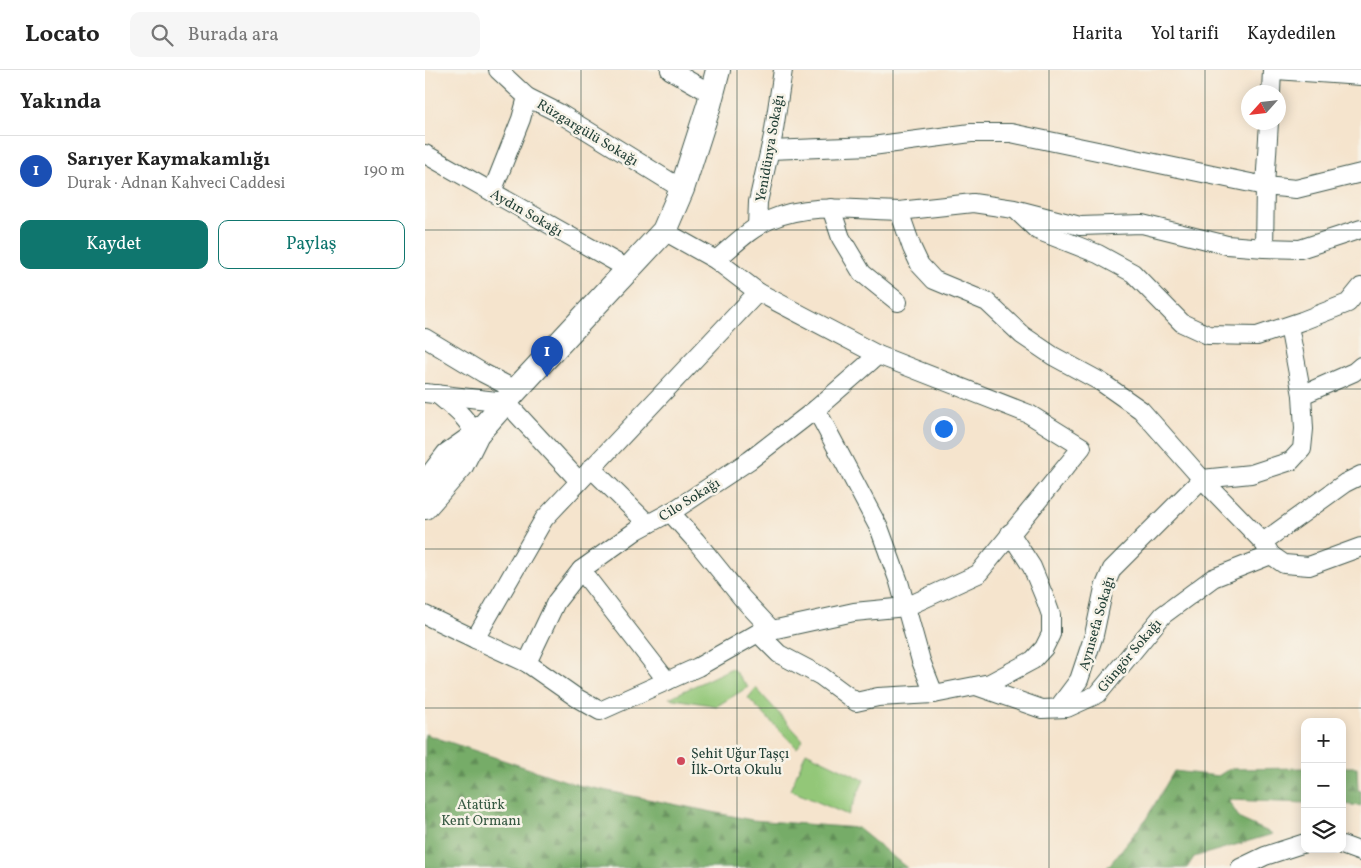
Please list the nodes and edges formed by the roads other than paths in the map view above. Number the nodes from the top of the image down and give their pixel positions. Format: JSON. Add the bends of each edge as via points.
{"nodes":[{"id":1,"x":498,"y":70,"type":"edge"},
{"id":2,"x":670,"y":70,"type":"edge"},
{"id":3,"x":718,"y":70,"type":"edge"},
{"id":4,"x":783,"y":70,"type":"edge"},
{"id":5,"x":1274,"y":70,"type":"edge"},
{"id":6,"x":1333,"y":72,"type":"edge"},
{"id":7,"x":1361,"y":76,"type":"edge"},
{"id":8,"x":1272,"y":85,"type":"edge"},
{"id":9,"x":712,"y":94,"type":"junction"},
{"id":10,"x":527,"y":97,"type":"junction"},
{"id":11,"x":1268,"y":130,"type":"edge"},
{"id":12,"x":770,"y":150,"type":"junction"},
{"id":13,"x":425,"y":154,"type":"edge"},
{"id":14,"x":1361,"y":173,"type":"edge"},
{"id":15,"x":1265,"y":186,"type":"junction"},
{"id":16,"x":682,"y":189,"type":"junction"},
{"id":17,"x":493,"y":192,"type":"junction"},
{"id":18,"x":831,"y":208,"type":"junction"},
{"id":19,"x":1014,"y":208,"type":"junction"},
{"id":20,"x":899,"y":211,"type":"junction"},
{"id":21,"x":757,"y":227,"type":"junction"},
{"id":22,"x":1361,"y":229,"type":"edge"},
{"id":23,"x":664,"y":231,"type":"junction"},
{"id":24,"x":1264,"y":248,"type":"junction"},
{"id":25,"x":716,"y":260,"type":"junction"},
{"id":26,"x":628,"y":269,"type":"junction"},
{"id":27,"x":1361,"y":287,"type":"edge"},
{"id":28,"x":758,"y":292,"type":"junction"},
{"id":29,"x":898,"y":302,"type":"dead end"},
{"id":30,"x":1289,"y":326,"type":"junction"},
{"id":31,"x":425,"y":338,"type":"edge"},
{"id":32,"x":878,"y":355,"type":"junction"},
{"id":33,"x":1361,"y":366,"type":"edge"},
{"id":34,"x":431,"y":393,"type":"edge"},
{"id":35,"x":511,"y":396,"type":"junction"},
{"id":36,"x":1303,"y":396,"type":"junction"},
{"id":37,"x":816,"y":409,"type":"junction"},
{"id":38,"x":475,"y":436,"type":"junction"},
{"id":39,"x":591,"y":468,"type":"junction"},
{"id":40,"x":1361,"y":475,"type":"edge"},
{"id":41,"x":1202,"y":479,"type":"junction"},
{"id":42,"x":579,"y":481,"type":"junction"},
{"id":43,"x":425,"y":486,"type":"edge"},
{"id":44,"x":425,"y":507,"type":"edge"},
{"id":45,"x":670,"y":512,"type":"junction"},
{"id":46,"x":648,"y":524,"type":"junction"},
{"id":47,"x":1011,"y":533,"type":"junction"},
{"id":48,"x":1361,"y":547,"type":"edge"},
{"id":49,"x":1267,"y":548,"type":"junction"},
{"id":50,"x":581,"y":570,"type":"junction"},
{"id":51,"x":906,"y":607,"type":"junction"},
{"id":52,"x":425,"y":615,"type":"edge"},
{"id":53,"x":765,"y":632,"type":"junction"},
{"id":54,"x":475,"y":639,"type":"junction"},
{"id":55,"x":527,"y":662,"type":"junction"},
{"id":56,"x":667,"y":681,"type":"junction"},
{"id":57,"x":976,"y":686,"type":"junction"},
{"id":58,"x":934,"y":694,"type":"junction"},
{"id":59,"x":1057,"y":708,"type":"junction"},
{"id":60,"x":1301,"y":844,"type":"edge"},
{"id":61,"x":1346,"y":847,"type":"edge"},
{"id":62,"x":1361,"y":852,"type":"edge"},
{"id":63,"x":1240,"y":868,"type":"edge"}],
"edges":[{"from":1,"to":10,"type":"street","name":"Rüzgargülü Sokağı"},
{"from":2,"to":9,"type":"street"},
{"from":3,"to":9,"type":"main road"},
{"from":4,"to":12,"type":"street","name":"Yenidünya Sokağı"},
{"from":5,"to":6,"type":"street"},
{"from":5,"to":8,"type":"street"},
{"from":6,"to":7,"type":"street"},
{"from":9,"to":16,"type":"main road"},
{"from":10,"to":16,"type":"street","name":"Rüzgargülü Sokağı","via":[[559,113]]},
{"from":10,"to":17,"type":"street"},
{"from":11,"to":15,"type":"street"},
{"from":12,"to":15,"type":"street","via":[[872,146],[971,133],[1011,133]]},
{"from":12,"to":21,"type":"street","name":"Yenidünya Sokağı","via":[[758,202]]},
{"from":13,"to":17,"type":"street","name":"Aydın Sokağı"},
{"from":14,"to":15,"type":"street","via":[[1296,189]]},
{"from":15,"to":24,"type":"street"},
{"from":16,"to":23,"type":"main road"},
{"from":17,"to":26,"type":"street","name":"Aydın Sokağı"},
{"from":18,"to":20,"type":"street"},
{"from":18,"to":21,"type":"street","via":[[800,211]]},
{"from":18,"to":29,"type":"street","via":[[841,238],[862,273]]},
{"from":19,"to":20,"type":"street","via":[[973,203]]},
{"from":19,"to":24,"type":"street","via":[[1080,226],[1142,224],[1227,245]]},
{"from":19,"to":30,"type":"street","via":[[1037,230],[1098,254],[1133,273],[1182,323],[1208,335],[1257,336]]},
{"from":20,"to":41,"type":"street","via":[[920,265],[934,280],[987,302],[1022,335],[1141,410]]},
{"from":21,"to":25,"type":"street"},
{"from":22,"to":24,"type":"street","via":[[1300,249]]},
{"from":23,"to":25,"type":"street"},
{"from":23,"to":26,"type":"main road"},
{"from":25,"to":28,"type":"street"},
{"from":26,"to":35,"type":"main road"},
{"from":27,"to":30,"type":"street","via":[[1349,303]]},
{"from":28,"to":32,"type":"street"},
{"from":28,"to":39,"type":"street"},
{"from":30,"to":36,"type":"street"},
{"from":31,"to":35,"type":"street","via":[[483,373]]},
{"from":32,"to":37,"type":"street","name":"Cilo Sokağı"},
{"from":32,"to":47,"type":"street","via":[[1029,414],[1082,447]]},
{"from":33,"to":36,"type":"street","via":[[1355,372]]},
{"from":34,"to":35,"type":"street"},
{"from":34,"to":38,"type":"street","via":[[464,416]]},
{"from":35,"to":38,"type":"main road"},
{"from":35,"to":42,"type":"street"},
{"from":36,"to":41,"type":"street","via":[[1302,449],[1291,461],[1251,474]]},
{"from":37,"to":45,"type":"street","name":"Cilo Sokağı","via":[[750,460]]},
{"from":37,"to":51,"type":"street","via":[[880,530]]},
{"from":38,"to":43,"type":"main road","via":[[448,456]]},
{"from":38,"to":44,"type":"main road","via":[[461,466]]},
{"from":39,"to":42,"type":"street"},
{"from":39,"to":46,"type":"street"},
{"from":40,"to":49,"type":"street","name":"Güngör Sokağı","via":[[1345,483]]},
{"from":41,"to":49,"type":"street"},
{"from":41,"to":59,"type":"street","name":"Aynısefa Sokağı","via":[[1112,569],[1079,680]]},
{"from":42,"to":54,"type":"street","via":[[544,519]]},
{"from":45,"to":46,"type":"street","name":"Cilo Sokağı"},
{"from":45,"to":53,"type":"street","via":[[742,598]]},
{"from":46,"to":50,"type":"street","name":"Cilo Sokağı"},
{"from":47,"to":51,"type":"street","via":[[978,574]]},
{"from":47,"to":57,"type":"street","via":[[1032,567],[1046,601],[1051,615],[1051,634],[1045,648],[1033,660],[989,683]]},
{"from":48,"to":49,"type":"street","via":[[1309,566],[1284,564]]},
{"from":49,"to":59,"type":"street","name":"Güngör Sokağı","via":[[1213,578],[1163,615],[1098,694],[1067,708]]},
{"from":50,"to":55,"type":"street","name":"Cilo Sokağı","via":[[556,602]]},
{"from":50,"to":56,"type":"street"},
{"from":51,"to":53,"type":"street","via":[[854,612]]},
{"from":51,"to":58,"type":"street"},
{"from":52,"to":54,"type":"street"},
{"from":53,"to":56,"type":"street"},
{"from":53,"to":58,"type":"street","via":[[779,654],[821,676],[856,702],[878,697]]},
{"from":54,"to":55,"type":"street"},
{"from":55,"to":56,"type":"street","via":[[600,711]]},
{"from":57,"to":58,"type":"street"},
{"from":57,"to":59,"type":"street","name":"Güngör Sokağı","via":[[1041,709]]},
{"from":60,"to":63,"type":"street"},
{"from":61,"to":62,"type":"street"}]}
